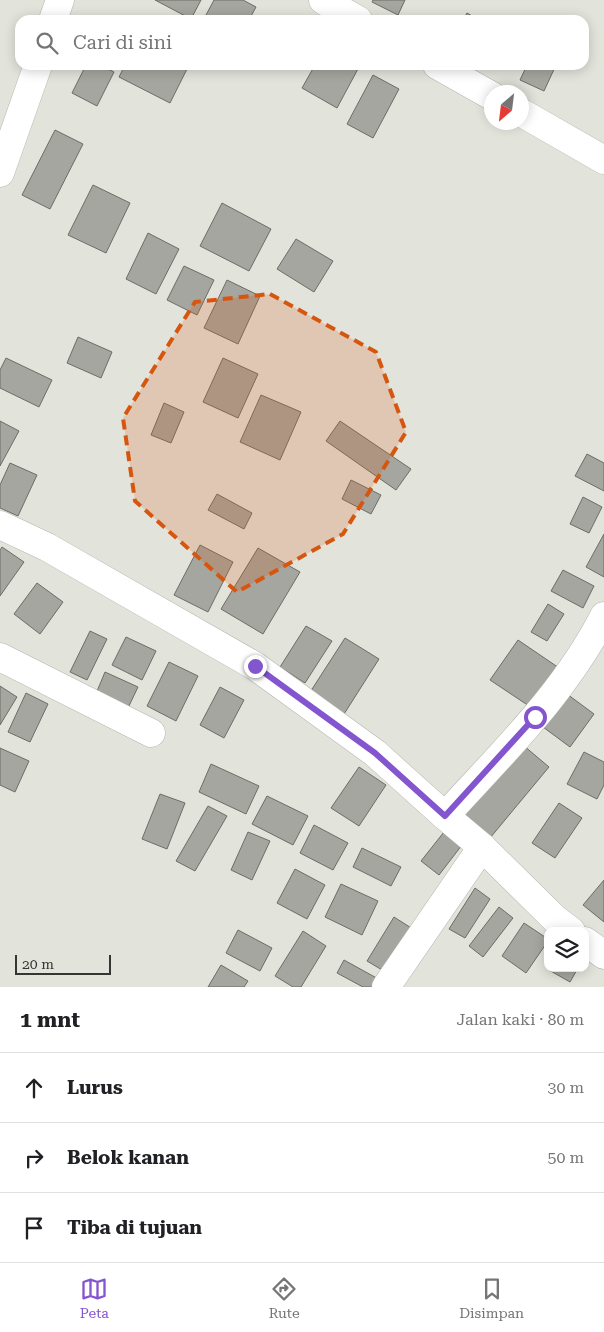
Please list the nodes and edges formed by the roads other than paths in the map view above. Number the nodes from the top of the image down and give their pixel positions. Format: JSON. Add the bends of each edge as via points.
{"nodes":[{"id":1,"x":60,"y":0,"type":"edge"},
{"id":2,"x":323,"y":0,"type":"edge"},
{"id":3,"x":55,"y":15,"type":"edge"},
{"id":4,"x":349,"y":15,"type":"edge"},
{"id":5,"x":36,"y":70,"type":"edge"},
{"id":6,"x":446,"y":70,"type":"edge"},
{"id":7,"x":484,"y":91,"type":"edge"},
{"id":8,"x":529,"y":117,"type":"edge"},
{"id":9,"x":604,"y":160,"type":"edge"},
{"id":10,"x":0,"y":173,"type":"edge"},
{"id":11,"x":0,"y":525,"type":"edge"},
{"id":12,"x":604,"y":616,"type":"edge"},
{"id":13,"x":0,"y":657,"type":"edge"},
{"id":14,"x":151,"y":733,"type":"dead end"},
{"id":15,"x":445,"y":816,"type":"junction"},
{"id":16,"x":482,"y":847,"type":"junction"},
{"id":17,"x":566,"y":927,"type":"edge"},
{"id":18,"x":589,"y":944,"type":"edge"},
{"id":19,"x":604,"y":955,"type":"edge"},
{"id":20,"x":386,"y":987,"type":"edge"}],
"edges":[{"from":1,"to":3,"type":"street"},
{"from":2,"to":4,"type":"street"},
{"from":5,"to":10,"type":"street"},
{"from":6,"to":7,"type":"street"},
{"from":8,"to":9,"type":"street"},
{"from":11,"to":15,"type":"street","via":[[55,552],[255,666],[375,753]]},
{"from":12,"to":15,"type":"street","via":[[568,675],[535,717]]},
{"from":13,"to":14,"type":"street"},
{"from":15,"to":16,"type":"street"},
{"from":16,"to":17,"type":"street"},
{"from":16,"to":20,"type":"street"},
{"from":18,"to":19,"type":"street"}]}
